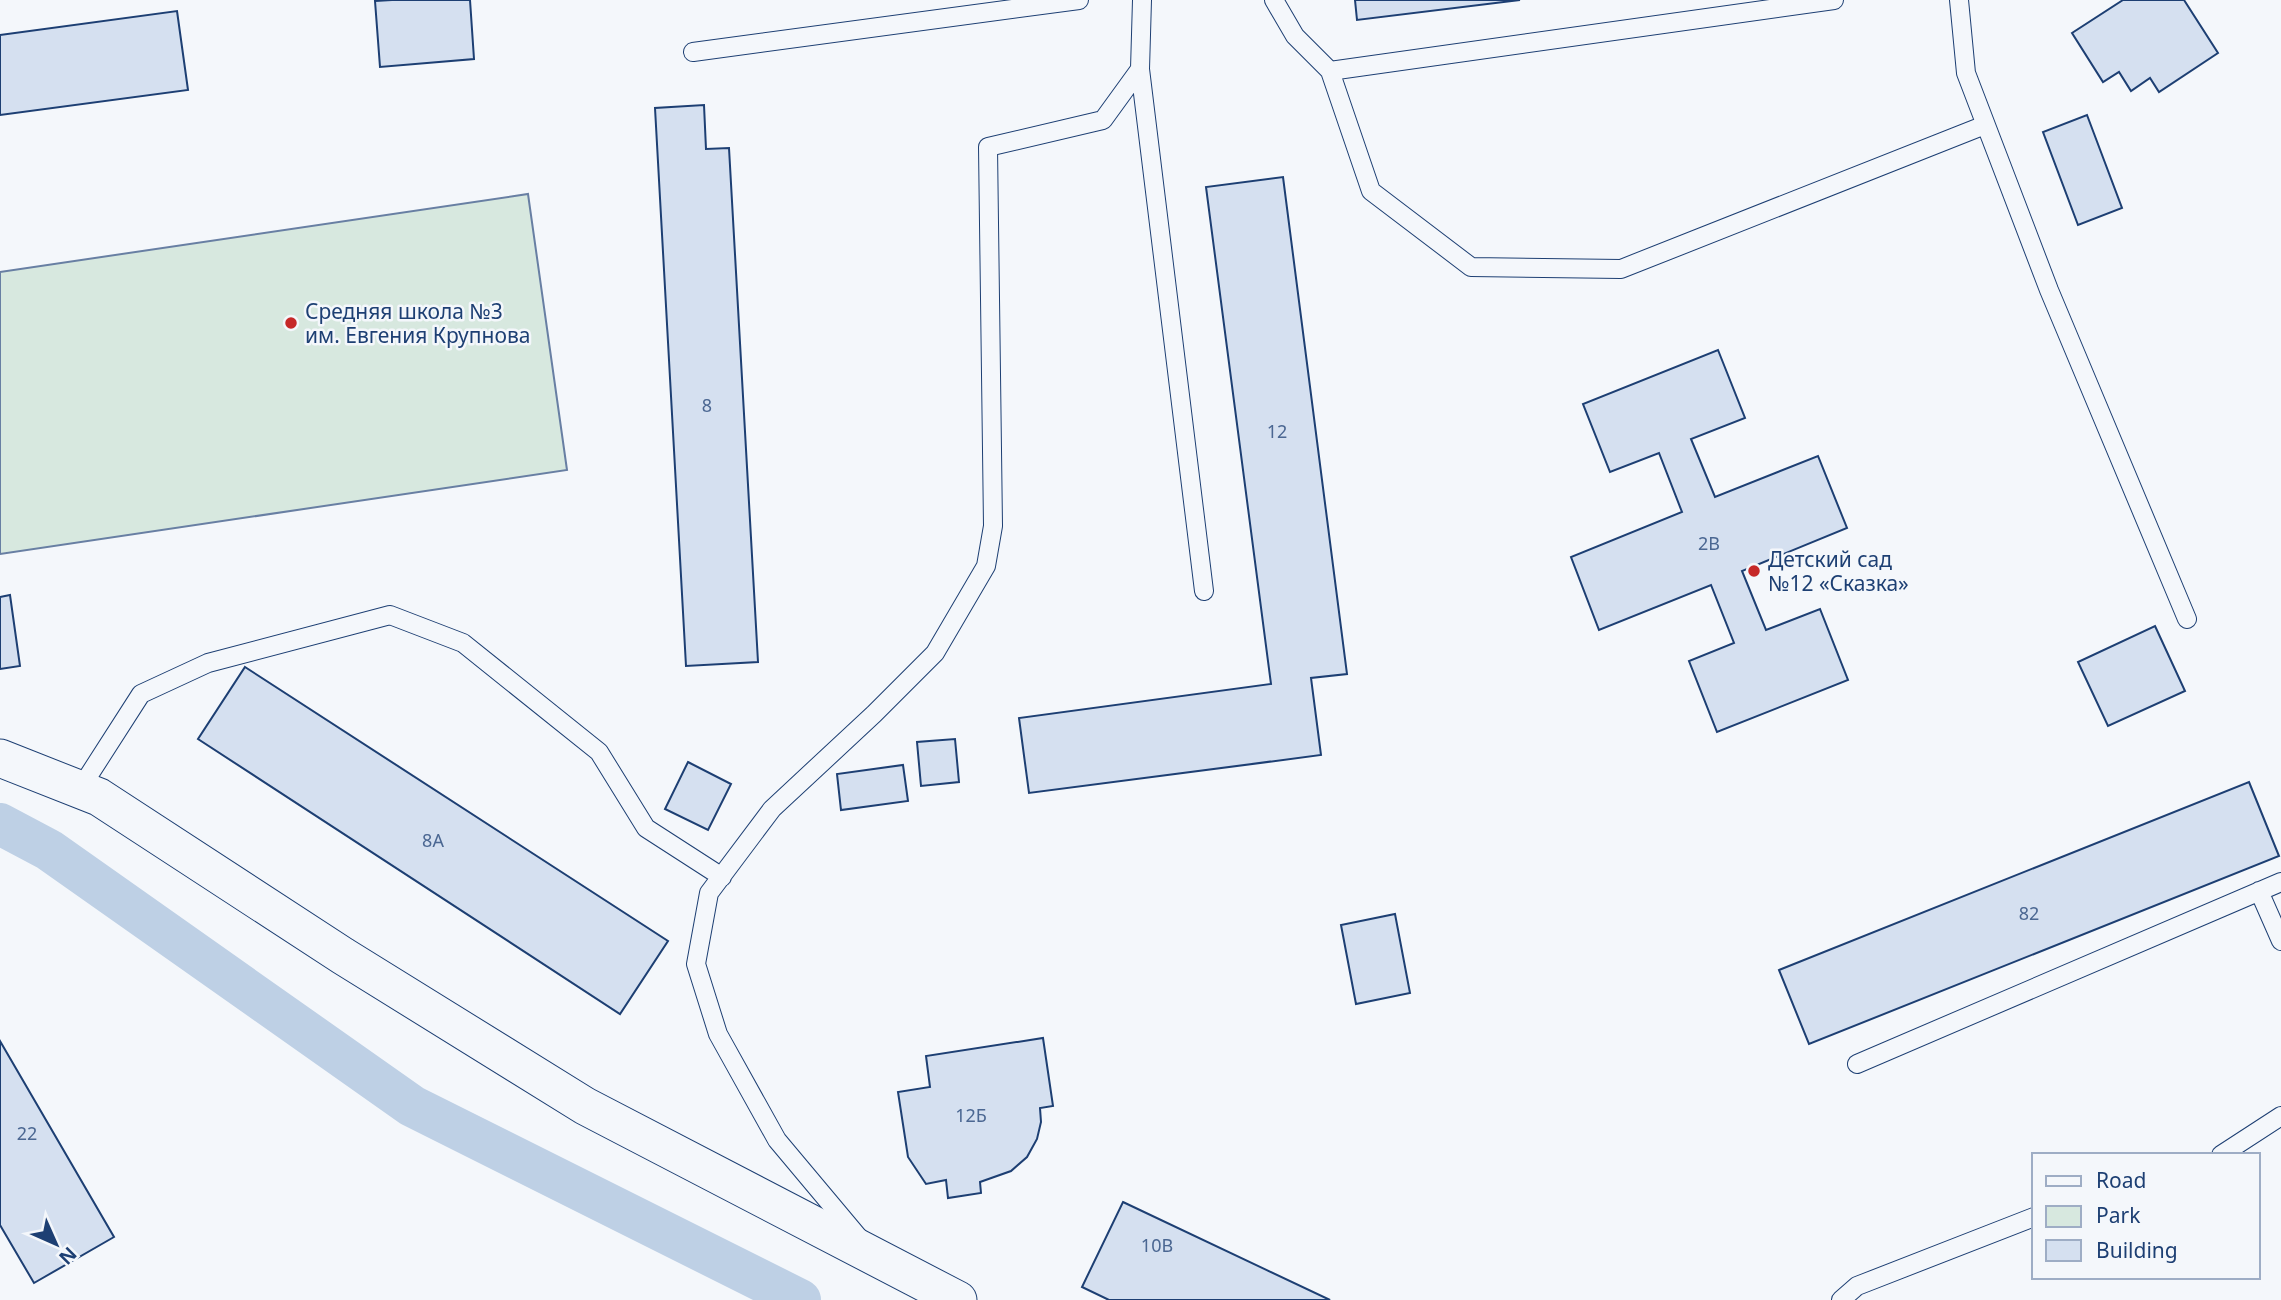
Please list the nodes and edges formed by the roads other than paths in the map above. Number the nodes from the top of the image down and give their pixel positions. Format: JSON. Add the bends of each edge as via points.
{"nodes":[{"id":1,"x":1079,"y":0,"type":"edge"},
{"id":2,"x":1142,"y":0,"type":"edge"},
{"id":3,"x":1275,"y":0,"type":"edge"},
{"id":4,"x":1834,"y":0,"type":"edge"},
{"id":5,"x":1959,"y":0,"type":"edge"},
{"id":6,"x":693,"y":52,"type":"dead end"},
{"id":7,"x":1140,"y":69,"type":"junction"},
{"id":8,"x":1330,"y":71,"type":"junction"},
{"id":9,"x":1985,"y":125,"type":"junction"},
{"id":10,"x":1203,"y":592,"type":"dead end"},
{"id":11,"x":2188,"y":619,"type":"dead end"},
{"id":12,"x":0,"y":758,"type":"edge"},
{"id":13,"x":80,"y":789,"type":"junction"},
{"id":14,"x":722,"y":877,"type":"junction"},
{"id":15,"x":2281,"y":882,"type":"edge"},
{"id":16,"x":2259,"y":891,"type":"junction"},
{"id":17,"x":2281,"y":941,"type":"edge"},
{"id":18,"x":1857,"y":1064,"type":"dead end"},
{"id":19,"x":2281,"y":1116,"type":"edge"},
{"id":20,"x":2224,"y":1153,"type":"edge"},
{"id":21,"x":2032,"y":1218,"type":"edge"},
{"id":22,"x":876,"y":1257,"type":"junction"},
{"id":23,"x":958,"y":1300,"type":"edge"},
{"id":24,"x":1841,"y":1300,"type":"edge"}],
"edges":[{"from":1,"to":6,"type":"lane"},
{"from":2,"to":7,"type":"lane"},
{"from":3,"to":8,"type":"lane","via":[[1294,36]]},
{"from":4,"to":8,"type":"lane"},
{"from":5,"to":9,"type":"lane","via":[[1966,73]]},
{"from":7,"to":10,"type":"lane"},
{"from":7,"to":14,"type":"lane","via":[[1103,120],[988,148],[993,526],[986,565],[935,653],[772,809]]},
{"from":8,"to":9,"type":"lane","via":[[1371,191],[1471,267],[1621,269]]},
{"from":9,"to":11,"type":"lane","via":[[2049,290]]},
{"from":12,"to":13,"type":"street"},
{"from":13,"to":14,"type":"lane","via":[[141,694],[208,663],[390,615],[463,643],[599,752],[646,828]]},
{"from":13,"to":22,"type":"street","via":[[585,1106]]},
{"from":14,"to":22,"type":"lane","via":[[709,893],[696,964],[718,1034],[777,1140]]},
{"from":15,"to":16,"type":"lane"},
{"from":16,"to":17,"type":"lane"},
{"from":16,"to":18,"type":"lane"},
{"from":19,"to":20,"type":"lane"},
{"from":21,"to":24,"type":"lane","via":[[1857,1286]]},
{"from":22,"to":23,"type":"street"}]}
